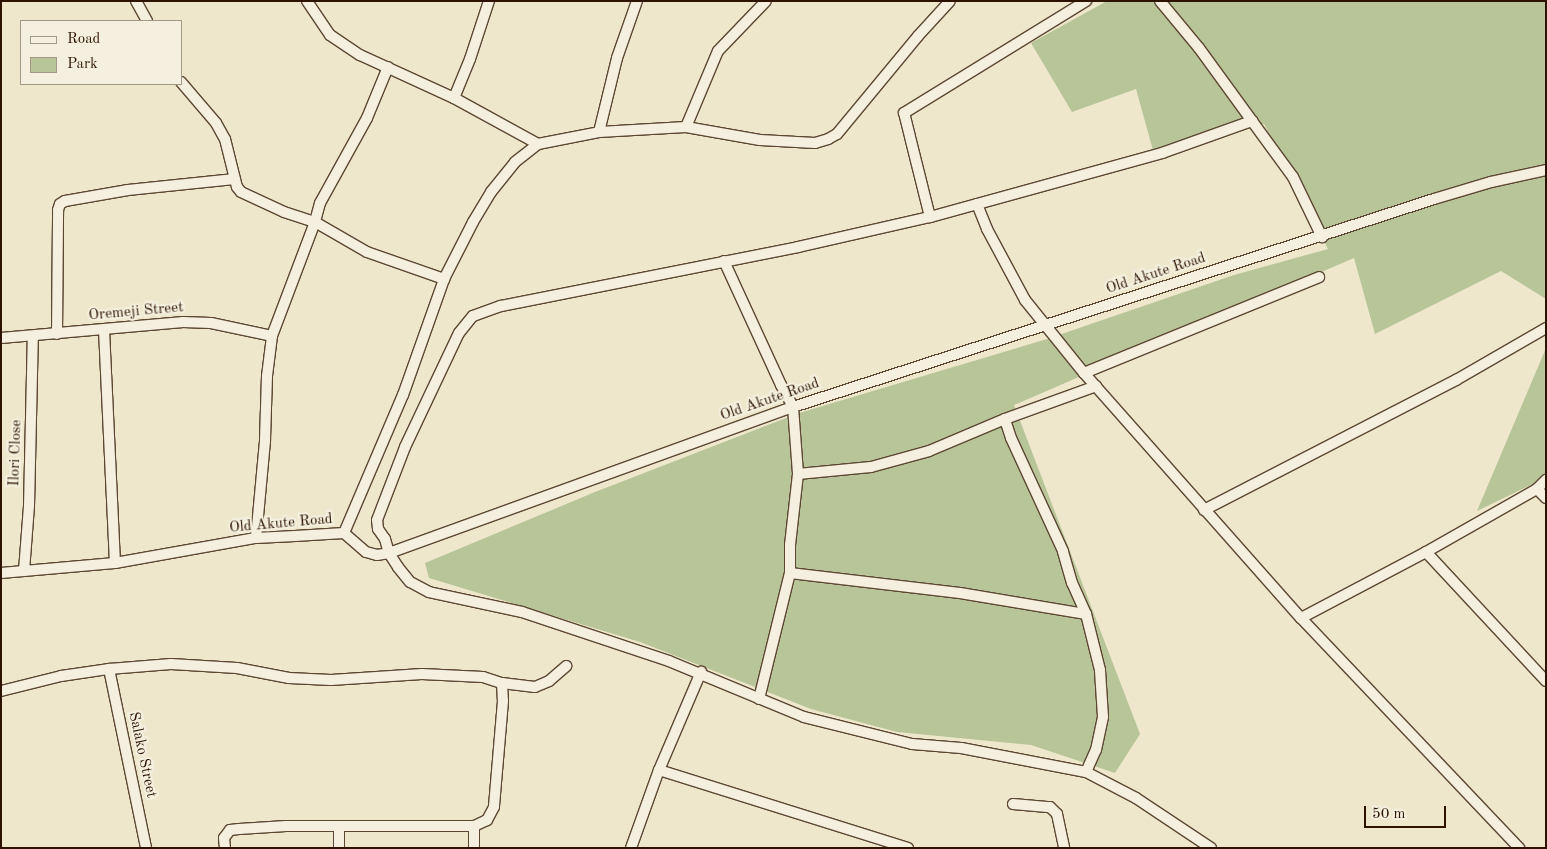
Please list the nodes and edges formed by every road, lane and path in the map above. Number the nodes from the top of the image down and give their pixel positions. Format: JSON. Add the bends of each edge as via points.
{"nodes":[{"id":1,"x":136,"y":1,"type":"edge"},
{"id":2,"x":307,"y":1,"type":"edge"},
{"id":3,"x":489,"y":1,"type":"edge"},
{"id":4,"x":637,"y":1,"type":"edge"},
{"id":5,"x":766,"y":1,"type":"edge"},
{"id":6,"x":950,"y":1,"type":"edge"},
{"id":7,"x":1086,"y":1,"type":"edge"},
{"id":8,"x":1160,"y":1,"type":"edge"},
{"id":9,"x":146,"y":20,"type":"edge"},
{"id":10,"x":388,"y":67,"type":"junction"},
{"id":11,"x":182,"y":83,"type":"edge"},
{"id":12,"x":454,"y":98,"type":"junction"},
{"id":13,"x":1252,"y":122,"type":"junction"},
{"id":14,"x":686,"y":127,"type":"junction"},
{"id":15,"x":599,"y":132,"type":"junction"},
{"id":16,"x":538,"y":144,"type":"junction"},
{"id":17,"x":1546,"y":170,"type":"edge"},
{"id":18,"x":234,"y":179,"type":"junction"},
{"id":19,"x":977,"y":204,"type":"junction"},
{"id":20,"x":930,"y":217,"type":"junction"},
{"id":21,"x":314,"y":222,"type":"junction"},
{"id":22,"x":1322,"y":237,"type":"junction"},
{"id":23,"x":724,"y":261,"type":"junction"},
{"id":24,"x":1319,"y":277,"type":"dead end"},
{"id":25,"x":444,"y":279,"type":"junction"},
{"id":26,"x":1045,"y":326,"type":"junction"},
{"id":27,"x":1546,"y":328,"type":"edge"},
{"id":28,"x":104,"y":330,"type":"junction"},
{"id":29,"x":57,"y":334,"type":"junction"},
{"id":30,"x":33,"y":336,"type":"junction"},
{"id":31,"x":272,"y":336,"type":"junction"},
{"id":32,"x":1,"y":338,"type":"edge"},
{"id":33,"x":1084,"y":373,"type":"junction"},
{"id":34,"x":1096,"y":386,"type":"junction"},
{"id":35,"x":793,"y":406,"type":"junction"},
{"id":36,"x":1005,"y":419,"type":"junction"},
{"id":37,"x":798,"y":474,"type":"junction"},
{"id":38,"x":1546,"y":480,"type":"edge"},
{"id":39,"x":1537,"y":489,"type":"junction"},
{"id":40,"x":1546,"y":498,"type":"edge"},
{"id":41,"x":1204,"y":510,"type":"junction"},
{"id":42,"x":344,"y":533,"type":"junction"},
{"id":43,"x":256,"y":538,"type":"junction"},
{"id":44,"x":1426,"y":552,"type":"junction"},
{"id":45,"x":388,"y":553,"type":"junction"},
{"id":46,"x":115,"y":563,"type":"junction"},
{"id":47,"x":24,"y":570,"type":"junction"},
{"id":48,"x":1,"y":573,"type":"edge"},
{"id":49,"x":790,"y":574,"type":"junction"},
{"id":50,"x":1086,"y":614,"type":"junction"},
{"id":51,"x":1301,"y":618,"type":"junction"},
{"id":52,"x":566,"y":666,"type":"dead end"},
{"id":53,"x":109,"y":669,"type":"junction"},
{"id":54,"x":701,"y":672,"type":"junction"},
{"id":55,"x":1546,"y":681,"type":"edge"},
{"id":56,"x":502,"y":683,"type":"junction"},
{"id":57,"x":1,"y":691,"type":"edge"},
{"id":58,"x":759,"y":699,"type":"junction"},
{"id":59,"x":659,"y":770,"type":"junction"},
{"id":60,"x":1086,"y":772,"type":"junction"},
{"id":61,"x":1013,"y":804,"type":"dead end"},
{"id":62,"x":474,"y":826,"type":"junction"},
{"id":63,"x":339,"y":827,"type":"junction"},
{"id":64,"x":146,"y":848,"type":"edge"},
{"id":65,"x":225,"y":848,"type":"edge"},
{"id":66,"x":339,"y":848,"type":"edge"},
{"id":67,"x":474,"y":848,"type":"edge"},
{"id":68,"x":631,"y":848,"type":"edge"},
{"id":69,"x":908,"y":848,"type":"edge"},
{"id":70,"x":1064,"y":848,"type":"edge"},
{"id":71,"x":1211,"y":848,"type":"edge"},
{"id":72,"x":1519,"y":848,"type":"edge"}],
"edges":[{"from":1,"to":9,"type":"street"},
{"from":2,"to":10,"type":"street","via":[[330,35]]},
{"from":3,"to":12,"type":"street"},
{"from":4,"to":15,"type":"street","via":[[617,58]]},
{"from":5,"to":14,"type":"street","via":[[718,51]]},
{"from":6,"to":14,"type":"street","via":[[837,134],[828,139],[815,143],[760,140]]},
{"from":7,"to":20,"type":"street","via":[[904,114]]},
{"from":8,"to":13,"type":"street","via":[[1199,48]]},
{"from":10,"to":12,"type":"street"},
{"from":10,"to":21,"type":"street","via":[[367,118],[320,203]]},
{"from":11,"to":18,"type":"street","via":[[216,123],[225,139]]},
{"from":12,"to":16,"type":"street"},
{"from":13,"to":19,"type":"street","via":[[1162,153]]},
{"from":13,"to":22,"type":"street","via":[[1293,177]]},
{"from":14,"to":15,"type":"street"},
{"from":15,"to":16,"type":"street"},
{"from":16,"to":25,"type":"street","via":[[515,162],[491,192]]},
{"from":17,"to":22,"type":"street","name":"Old Akute Road","via":[[1434,199]]},
{"from":18,"to":21,"type":"street","via":[[241,192]]},
{"from":18,"to":29,"type":"street","via":[[128,190],[60,204]]},
{"from":19,"to":20,"type":"street"},
{"from":19,"to":26,"type":"street","via":[[986,229],[1025,300]]},
{"from":20,"to":23,"type":"street"},
{"from":21,"to":25,"type":"street","via":[[367,252]]},
{"from":21,"to":31,"type":"street"},
{"from":22,"to":26,"type":"street","name":"Old Akute Road"},
{"from":23,"to":35,"type":"street"},
{"from":23,"to":45,"type":"street","via":[[584,291],[544,296],[473,316],[459,333],[405,447],[377,520]]},
{"from":24,"to":33,"type":"street"},
{"from":25,"to":42,"type":"street","via":[[403,395]]},
{"from":26,"to":33,"type":"street"},
{"from":26,"to":35,"type":"street","name":"Old Akute Road"},
{"from":27,"to":41,"type":"street","via":[[1456,380]]},
{"from":28,"to":29,"type":"street","name":"Oremeji Street"},
{"from":28,"to":31,"type":"street","name":"Oremeji Street","via":[[183,322],[211,323]]},
{"from":28,"to":46,"type":"street"},
{"from":29,"to":30,"type":"street","name":"Oremeji Street"},
{"from":30,"to":32,"type":"street","name":"Oremeji Street"},
{"from":30,"to":47,"type":"street","name":"Ilori Close","via":[[29,506]]},
{"from":31,"to":43,"type":"street"},
{"from":33,"to":34,"type":"street"},
{"from":34,"to":36,"type":"street"},
{"from":34,"to":41,"type":"street"},
{"from":35,"to":37,"type":"street"},
{"from":35,"to":45,"type":"street","name":"Old Akute Road"},
{"from":36,"to":37,"type":"street","via":[[928,451],[871,467]]},
{"from":36,"to":50,"type":"street","via":[[1063,551],[1072,583]]},
{"from":37,"to":49,"type":"street"},
{"from":38,"to":39,"type":"street"},
{"from":39,"to":40,"type":"street"},
{"from":39,"to":44,"type":"street"},
{"from":41,"to":51,"type":"street"},
{"from":42,"to":43,"type":"street","name":"Old Akute Road"},
{"from":42,"to":45,"type":"street","name":"Old Akute Road","via":[[366,552]]},
{"from":43,"to":46,"type":"street","name":"Old Akute Road"},
{"from":44,"to":51,"type":"street"},
{"from":44,"to":55,"type":"street"},
{"from":45,"to":54,"type":"street","via":[[410,582],[429,592],[522,612]]},
{"from":46,"to":47,"type":"street","name":"Old Akute Road"},
{"from":47,"to":48,"type":"street","name":"Old Akute Road"},
{"from":49,"to":50,"type":"street","via":[[960,593]]},
{"from":49,"to":58,"type":"street"},
{"from":50,"to":60,"type":"street","via":[[1100,670],[1103,717],[1096,750]]},
{"from":51,"to":72,"type":"street"},
{"from":52,"to":56,"type":"street","via":[[535,688]]},
{"from":53,"to":56,"type":"street","via":[[171,664],[237,668],[289,678],[331,680],[422,674],[483,677]]},
{"from":53,"to":57,"type":"street","via":[[61,676]]},
{"from":53,"to":64,"type":"street","name":"Salako Street"},
{"from":54,"to":58,"type":"street"},
{"from":54,"to":59,"type":"street"},
{"from":56,"to":62,"type":"street","via":[[504,702],[494,807],[487,820]]},
{"from":58,"to":60,"type":"street","via":[[804,717],[912,744],[961,748]]},
{"from":59,"to":68,"type":"street"},
{"from":59,"to":69,"type":"street"},
{"from":60,"to":71,"type":"street","via":[[1136,798]]},
{"from":61,"to":70,"type":"street","via":[[1050,808],[1058,814]]},
{"from":62,"to":63,"type":"street"},
{"from":62,"to":67,"type":"street"},
{"from":63,"to":65,"type":"street","via":[[230,830],[224,838]]},
{"from":63,"to":66,"type":"street"}]}
